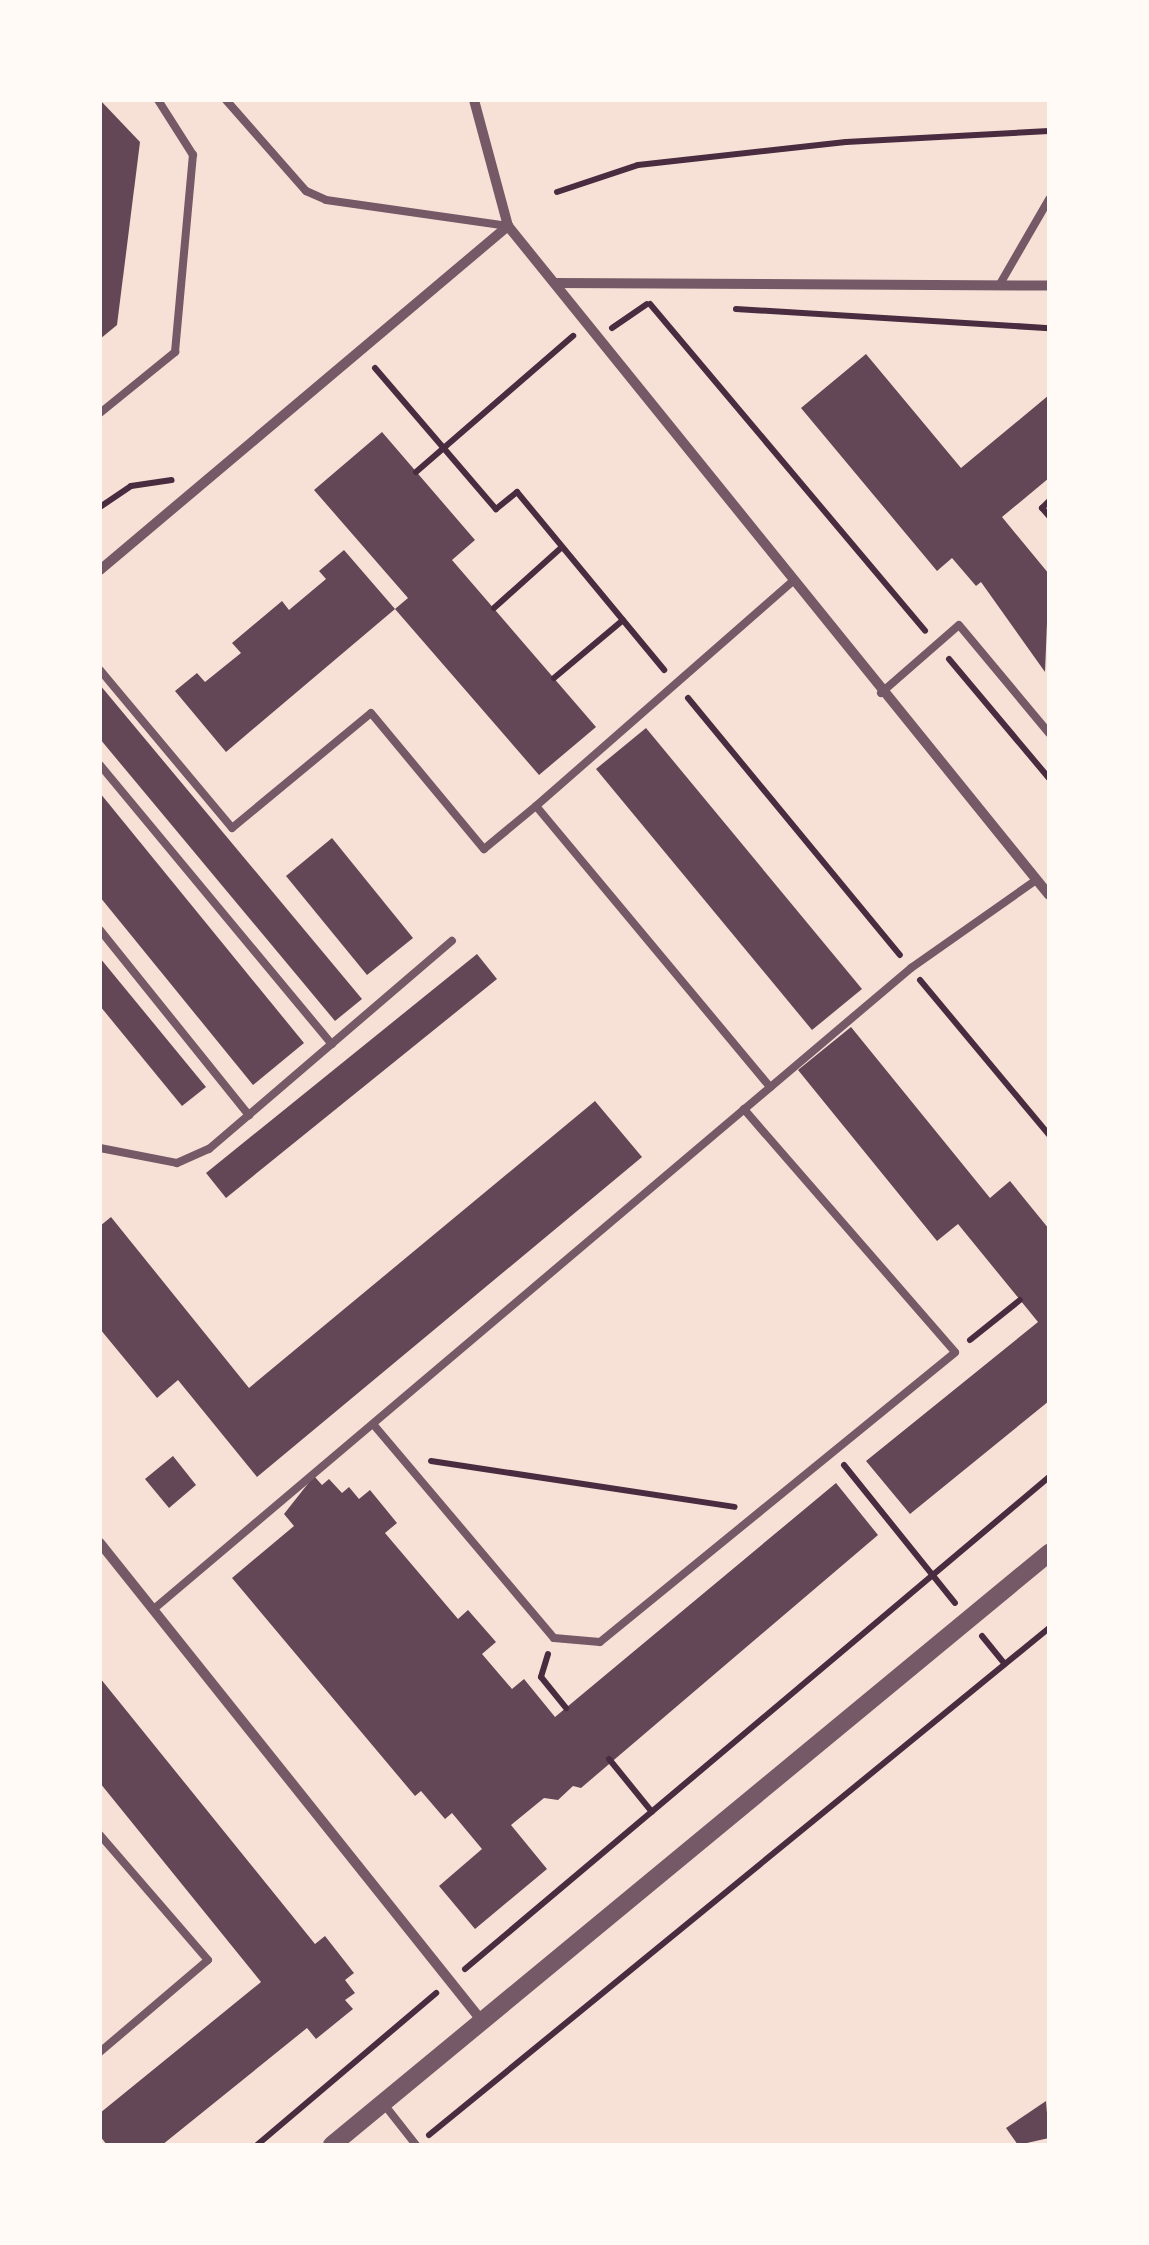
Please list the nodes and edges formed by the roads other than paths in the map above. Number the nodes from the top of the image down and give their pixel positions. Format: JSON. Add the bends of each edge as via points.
{"nodes":[{"id":1,"x":158,"y":100,"type":"edge"},
{"id":2,"x":226,"y":100,"type":"edge"},
{"id":3,"x":474,"y":100,"type":"edge"},
{"id":4,"x":1049,"y":200,"type":"edge"},
{"id":5,"x":508,"y":226,"type":"junction"},
{"id":6,"x":555,"y":283,"type":"junction"},
{"id":7,"x":1000,"y":284,"type":"junction"},
{"id":8,"x":1049,"y":286,"type":"edge"},
{"id":9,"x":100,"y":413,"type":"edge"},
{"id":10,"x":100,"y":570,"type":"edge"},
{"id":11,"x":792,"y":582,"type":"junction"},
{"id":12,"x":100,"y":670,"type":"edge"},
{"id":13,"x":881,"y":693,"type":"junction"},
{"id":14,"x":1049,"y":733,"type":"edge"},
{"id":15,"x":100,"y":764,"type":"edge"},
{"id":16,"x":536,"y":806,"type":"junction"},
{"id":17,"x":1036,"y":880,"type":"junction"},
{"id":18,"x":1049,"y":895,"type":"edge"},
{"id":19,"x":100,"y":930,"type":"edge"},
{"id":20,"x":452,"y":941,"type":"dead end"},
{"id":21,"x":332,"y":1044,"type":"junction"},
{"id":22,"x":770,"y":1087,"type":"junction"},
{"id":23,"x":744,"y":1110,"type":"junction"},
{"id":24,"x":249,"y":1115,"type":"junction"},
{"id":25,"x":100,"y":1148,"type":"edge"},
{"id":26,"x":373,"y":1424,"type":"junction"},
{"id":27,"x":100,"y":1543,"type":"edge"},
{"id":28,"x":1049,"y":1553,"type":"edge"},
{"id":29,"x":155,"y":1608,"type":"junction"},
{"id":30,"x":100,"y":1834,"type":"edge"},
{"id":31,"x":482,"y":2021,"type":"junction"},
{"id":32,"x":100,"y":2052,"type":"edge"},
{"id":33,"x":383,"y":2103,"type":"junction"},
{"id":34,"x":332,"y":2145,"type":"edge"},
{"id":35,"x":416,"y":2145,"type":"edge"}],
"edges":[{"from":1,"to":9,"type":"lane","via":[[193,154],[174,352]]},
{"from":2,"to":5,"type":"lane","via":[[306,191],[326,200]]},
{"from":3,"to":5,"type":"street"},
{"from":4,"to":7,"type":"lane"},
{"from":5,"to":6,"type":"street"},
{"from":5,"to":10,"type":"street"},
{"from":6,"to":7,"type":"street"},
{"from":6,"to":11,"type":"street"},
{"from":7,"to":8,"type":"street"},
{"from":11,"to":13,"type":"street"},
{"from":11,"to":16,"type":"lane"},
{"from":12,"to":16,"type":"lane","via":[[232,828],[371,713],[484,849]]},
{"from":13,"to":14,"type":"lane","via":[[959,624]]},
{"from":13,"to":17,"type":"street"},
{"from":15,"to":21,"type":"lane"},
{"from":16,"to":22,"type":"lane"},
{"from":17,"to":18,"type":"street"},
{"from":17,"to":22,"type":"lane","via":[[911,968]]},
{"from":19,"to":24,"type":"lane"},
{"from":20,"to":21,"type":"lane"},
{"from":21,"to":24,"type":"lane"},
{"from":22,"to":23,"type":"lane"},
{"from":23,"to":26,"type":"lane"},
{"from":23,"to":26,"type":"lane","via":[[956,1352],[600,1642],[554,1638]]},
{"from":24,"to":25,"type":"lane","via":[[210,1149],[177,1163]]},
{"from":26,"to":29,"type":"lane"},
{"from":27,"to":29,"type":"street"},
{"from":28,"to":31,"type":"street"},
{"from":29,"to":31,"type":"street"},
{"from":30,"to":32,"type":"lane","via":[[208,1960]]},
{"from":31,"to":33,"type":"street"},
{"from":33,"to":34,"type":"street"},
{"from":33,"to":35,"type":"lane"}]}
